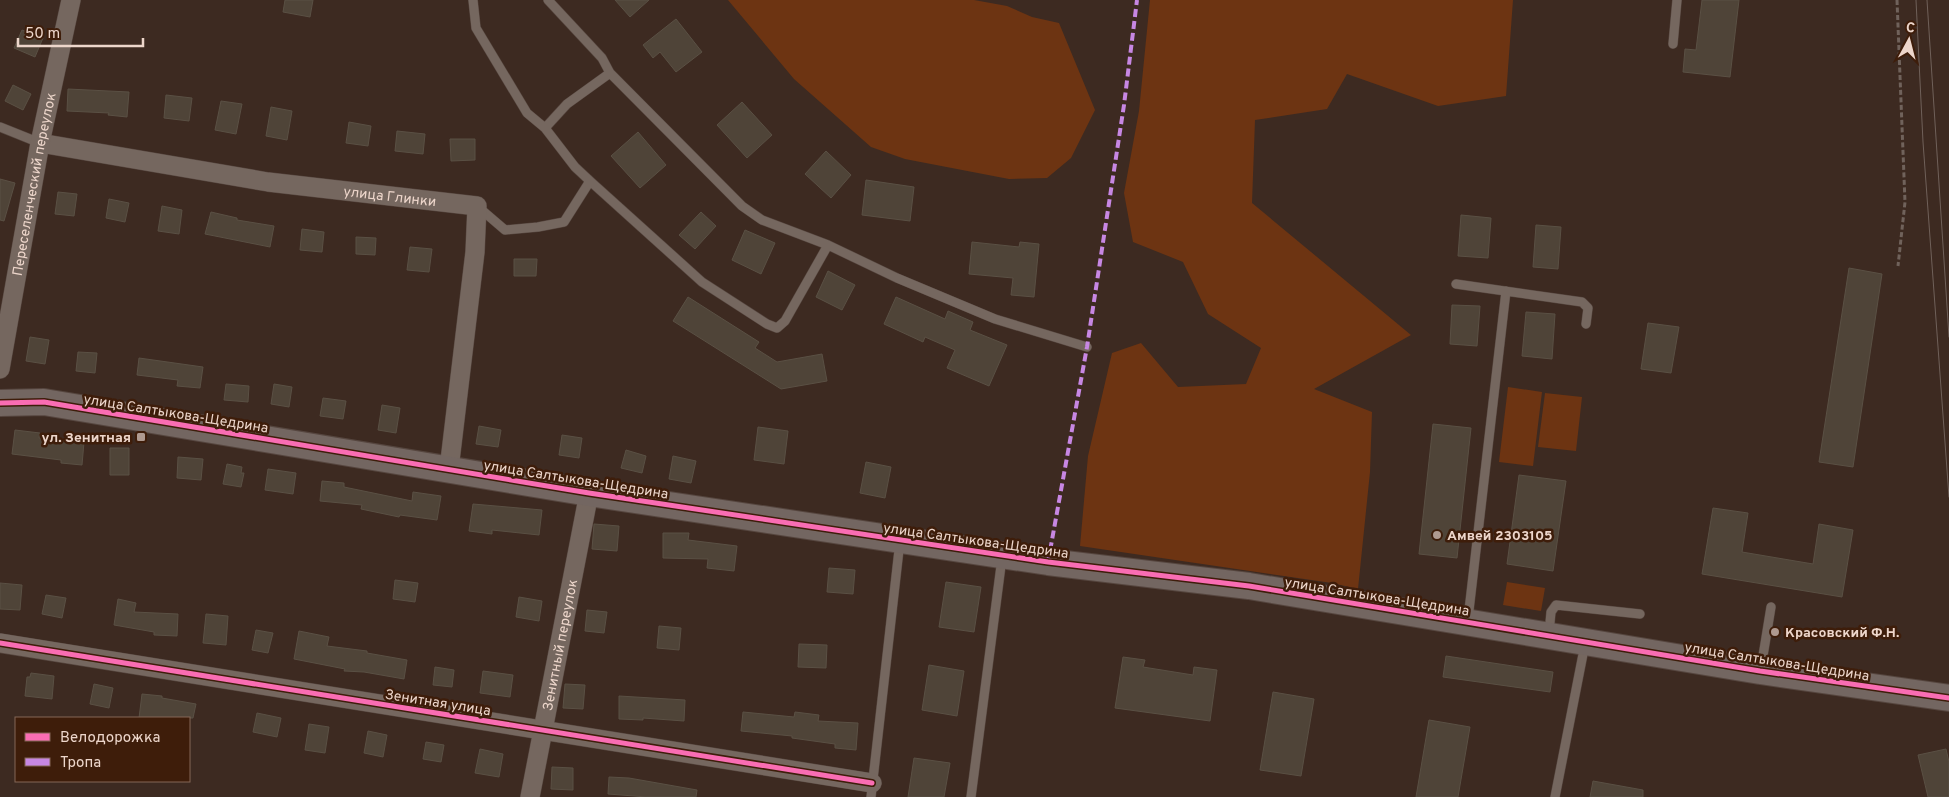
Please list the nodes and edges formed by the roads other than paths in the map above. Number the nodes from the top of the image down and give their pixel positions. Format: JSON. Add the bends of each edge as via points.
{"nodes":[{"id":1,"x":71,"y":0,"type":"edge"},
{"id":2,"x":473,"y":0,"type":"edge"},
{"id":3,"x":548,"y":0,"type":"edge"},
{"id":4,"x":1677,"y":0,"type":"edge"},
{"id":5,"x":1673,"y":44,"type":"dead end"},
{"id":6,"x":610,"y":73,"type":"junction"},
{"id":7,"x":0,"y":127,"type":"edge"},
{"id":8,"x":546,"y":128,"type":"junction"},
{"id":9,"x":40,"y":143,"type":"junction"},
{"id":10,"x":590,"y":181,"type":"junction"},
{"id":11,"x":477,"y":206,"type":"junction"},
{"id":12,"x":828,"y":244,"type":"junction"},
{"id":13,"x":1456,"y":284,"type":"dead end"},
{"id":14,"x":1506,"y":291,"type":"junction"},
{"id":15,"x":1586,"y":324,"type":"dead end"},
{"id":16,"x":1087,"y":347,"type":"dead end"},
{"id":17,"x":0,"y":369,"type":"edge"},
{"id":18,"x":0,"y":403,"type":"edge"},
{"id":19,"x":449,"y":469,"type":"junction"},
{"id":20,"x":588,"y":493,"type":"junction"},
{"id":21,"x":900,"y":541,"type":"junction"},
{"id":22,"x":1003,"y":556,"type":"junction"},
{"id":23,"x":1770,"y":607,"type":"dead end"},
{"id":24,"x":1640,"y":614,"type":"dead end"},
{"id":25,"x":1467,"y":622,"type":"junction"},
{"id":26,"x":1548,"y":635,"type":"junction"},
{"id":27,"x":1586,"y":641,"type":"junction"},
{"id":28,"x":0,"y":643,"type":"edge"},
{"id":29,"x":1760,"y":671,"type":"junction"},
{"id":30,"x":1949,"y":698,"type":"edge"},
{"id":31,"x":544,"y":730,"type":"junction"},
{"id":32,"x":871,"y":790,"type":"edge"},
{"id":33,"x":530,"y":797,"type":"edge"},
{"id":34,"x":971,"y":797,"type":"edge"},
{"id":35,"x":1555,"y":797,"type":"edge"}],
"edges":[{"from":1,"to":9,"type":"street","name":"Переселенческий переулок"},
{"from":2,"to":8,"type":"lane","via":[[476,28],[527,113]]},
{"from":3,"to":6,"type":"lane","via":[[602,58]]},
{"from":4,"to":5,"type":"lane"},
{"from":6,"to":8,"type":"lane","via":[[567,104]]},
{"from":6,"to":12,"type":"lane","via":[[742,206],[762,220]]},
{"from":7,"to":9,"type":"lane"},
{"from":8,"to":10,"type":"lane","via":[[575,167]]},
{"from":9,"to":11,"type":"street","name":"улица Глинки","via":[[268,182]]},
{"from":9,"to":17,"type":"street","name":"Переселенческий переулок"},
{"from":10,"to":11,"type":"lane","via":[[564,222],[505,230]]},
{"from":10,"to":12,"type":"lane","via":[[702,282],[777,328],[787,317]]},
{"from":11,"to":19,"type":"street","via":[[475,252]]},
{"from":12,"to":16,"type":"lane","via":[[897,278],[995,319]]},
{"from":13,"to":14,"type":"lane"},
{"from":14,"to":15,"type":"lane","via":[[1582,302],[1588,308]]},
{"from":14,"to":25,"type":"lane"},
{"from":18,"to":19,"type":"street","name":"улица Салтыкова-Щедрина","via":[[44,402]]},
{"from":19,"to":20,"type":"street","name":"улица Салтыкова-Щедрина"},
{"from":20,"to":21,"type":"street","name":"улица Салтыкова-Щедрина"},
{"from":20,"to":31,"type":"street","name":"Зенитный переулок"},
{"from":21,"to":22,"type":"street","name":"улица Салтыкова-Щедрина"},
{"from":21,"to":32,"type":"lane"},
{"from":22,"to":25,"type":"street","name":"улица Салтыкова-Щедрина","via":[[1249,586]]},
{"from":22,"to":34,"type":"lane"},
{"from":23,"to":29,"type":"lane"},
{"from":24,"to":26,"type":"lane","via":[[1556,605],[1551,612]]},
{"from":25,"to":26,"type":"street","name":"улица Салтыкова-Щедрина"},
{"from":26,"to":27,"type":"street","name":"улица Салтыкова-Щедрина"},
{"from":27,"to":29,"type":"street","name":"улица Салтыкова-Щедрина"},
{"from":27,"to":35,"type":"lane"},
{"from":28,"to":31,"type":"street","name":"Зенитная улица"},
{"from":29,"to":30,"type":"street","name":"улица Салтыкова-Щедрина"},
{"from":31,"to":32,"type":"street","name":"Зенитная улица"},
{"from":31,"to":33,"type":"street","name":"Зенитный переулок"}]}
